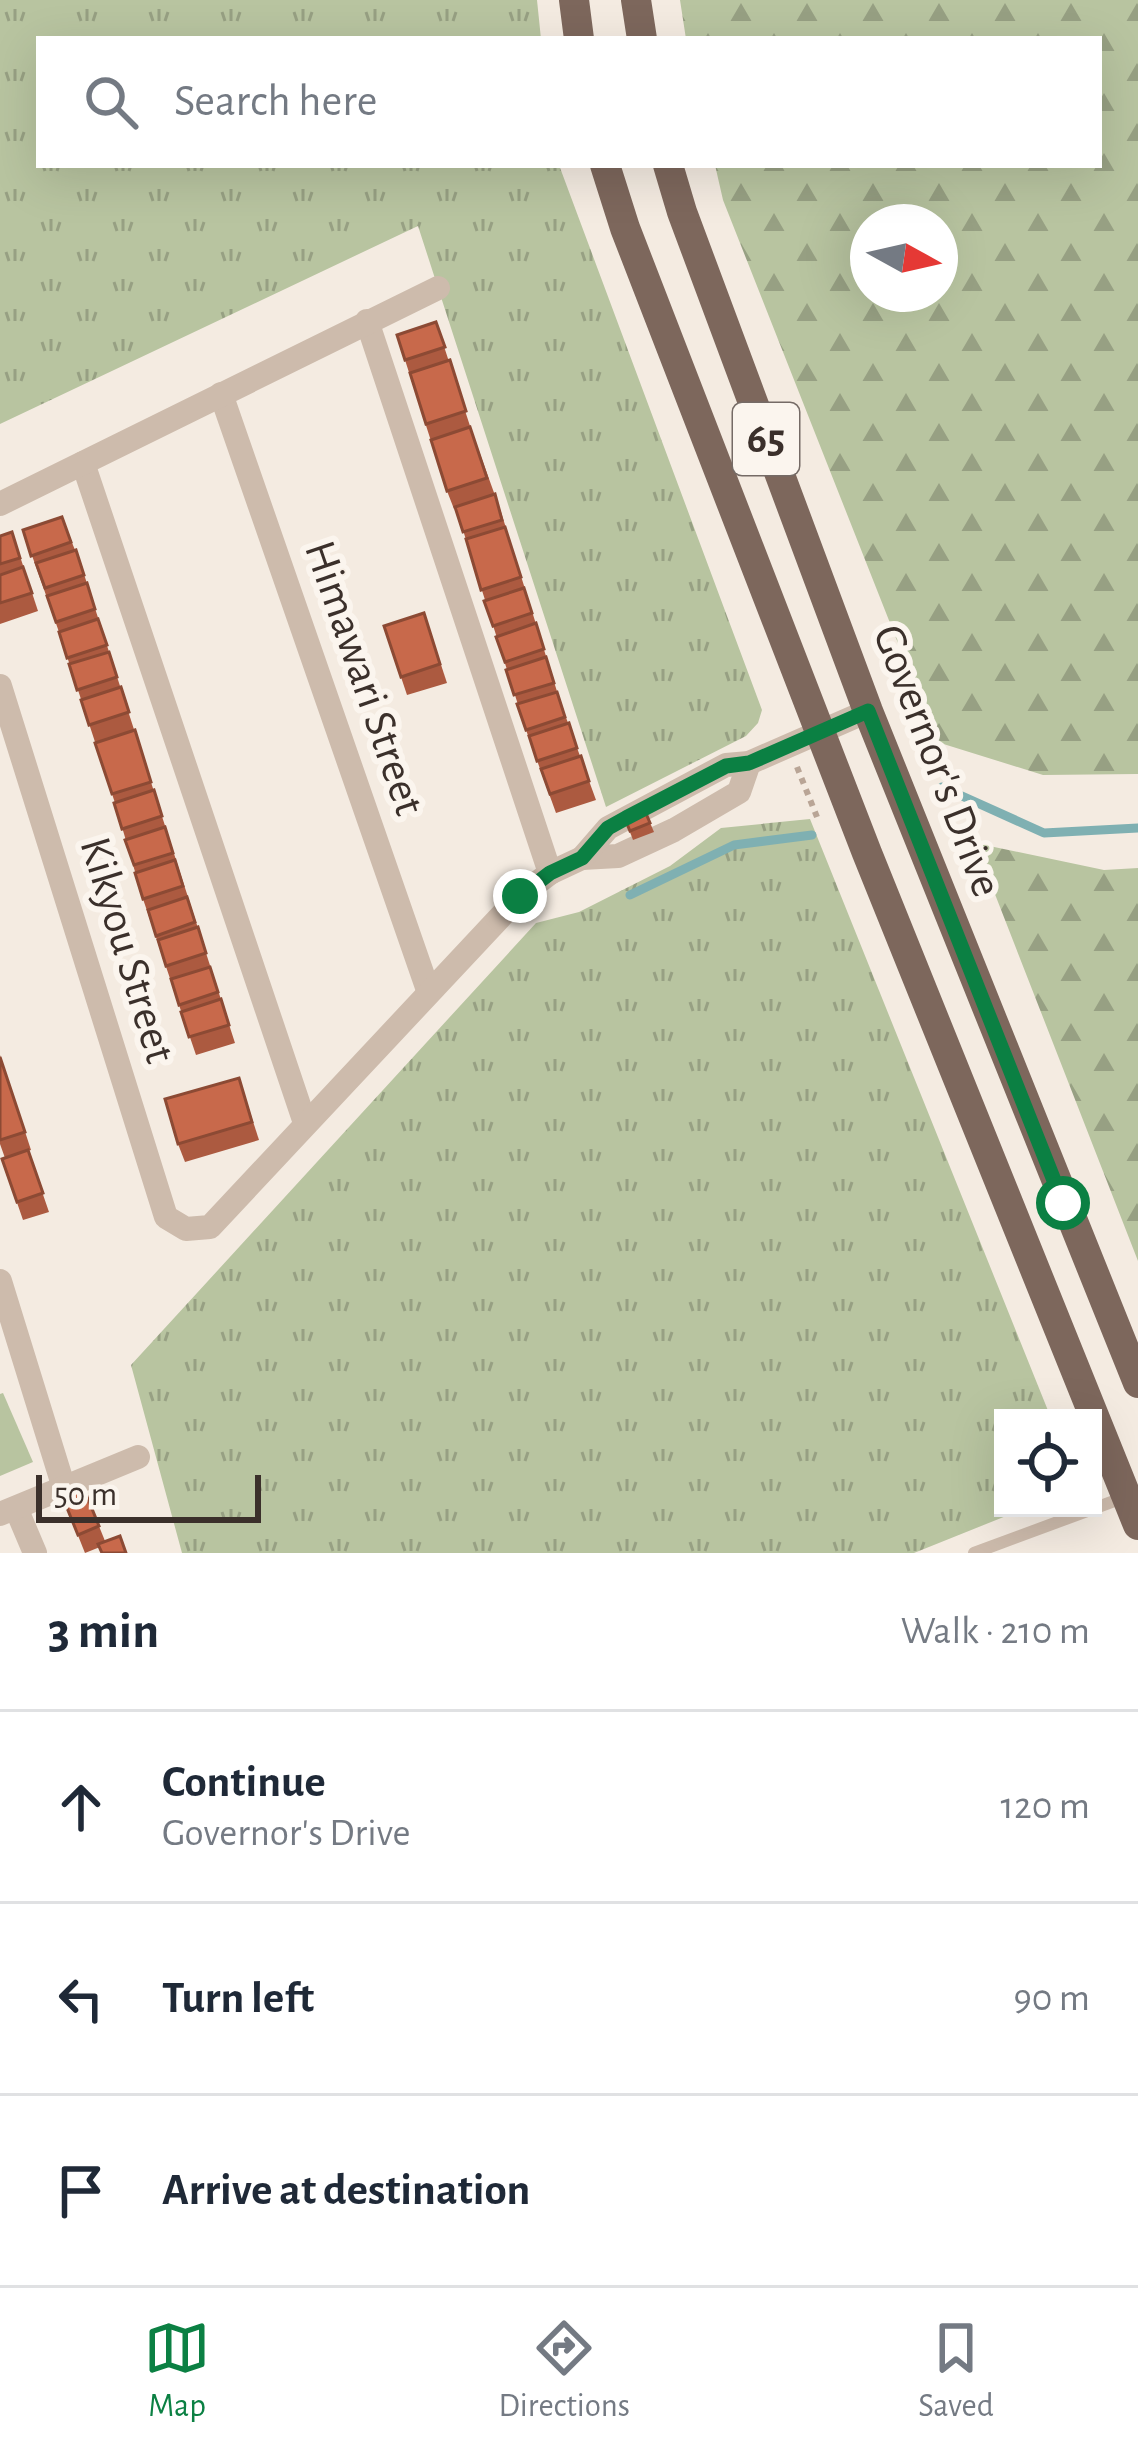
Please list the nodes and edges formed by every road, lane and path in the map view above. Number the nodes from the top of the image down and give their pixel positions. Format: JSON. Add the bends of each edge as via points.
{"nodes":[{"id":1,"x":574,"y":0,"type":"edge"},
{"id":2,"x":636,"y":0,"type":"edge"},
{"id":3,"x":579,"y":36,"type":"edge"},
{"id":4,"x":642,"y":36,"type":"edge"},
{"id":5,"x":605,"y":168,"type":"edge"},
{"id":6,"x":669,"y":168,"type":"edge"},
{"id":7,"x":438,"y":288,"type":"dead end"},
{"id":8,"x":367,"y":321,"type":"junction"},
{"id":9,"x":221,"y":394,"type":"junction"},
{"id":10,"x":82,"y":463,"type":"junction"},
{"id":11,"x":0,"y":504,"type":"edge"},
{"id":12,"x":0,"y":686,"type":"edge"},
{"id":13,"x":868,"y":711,"type":"junction"},
{"id":14,"x":820,"y":732,"type":"junction"},
{"id":15,"x":795,"y":764,"type":"dead end"},
{"id":16,"x":817,"y":818,"type":"dead end"},
{"id":17,"x":550,"y":873,"type":"junction"},
{"id":18,"x":428,"y":990,"type":"junction"},
{"id":19,"x":305,"y":1123,"type":"junction"},
{"id":20,"x":0,"y":1281,"type":"edge"},
{"id":21,"x":1138,"y":1383,"type":"edge"},
{"id":22,"x":138,"y":1457,"type":"dead end"},
{"id":23,"x":64,"y":1488,"type":"junction"},
{"id":24,"x":1134,"y":1505,"type":"edge"},
{"id":25,"x":8,"y":1511,"type":"edge"},
{"id":26,"x":35,"y":1553,"type":"edge"},
{"id":27,"x":974,"y":1553,"type":"edge"}],
"edges":[{"from":1,"to":3,"type":"main road"},
{"from":2,"to":4,"type":"main road"},
{"from":5,"to":14,"type":"main road","number":"65"},
{"from":6,"to":13,"type":"main road","name":"Governor's Drive","number":"65"},
{"from":7,"to":8,"type":"street"},
{"from":8,"to":9,"type":"street"},
{"from":8,"to":17,"type":"street"},
{"from":9,"to":10,"type":"street"},
{"from":9,"to":18,"type":"street","name":"Himawari Street"},
{"from":10,"to":11,"type":"street"},
{"from":10,"to":19,"type":"street"},
{"from":12,"to":19,"type":"street","name":"Kikyou Street","via":[[166,1217],[186,1229],[210,1228]]},
{"from":13,"to":14,"type":"street"},
{"from":13,"to":21,"type":"main road","name":"Governor's Drive","number":"65"},
{"from":14,"to":17,"type":"street","via":[[726,766],[608,828],[582,858]]},
{"from":14,"to":24,"type":"main road","number":"65"},
{"from":15,"to":16,"type":"path"},
{"from":17,"to":18,"type":"street"},
{"from":18,"to":19,"type":"street"},
{"from":20,"to":23,"type":"street"},
{"from":22,"to":23,"type":"street"},
{"from":23,"to":25,"type":"street"},
{"from":24,"to":27,"type":"lane"},
{"from":25,"to":26,"type":"street"}]}
